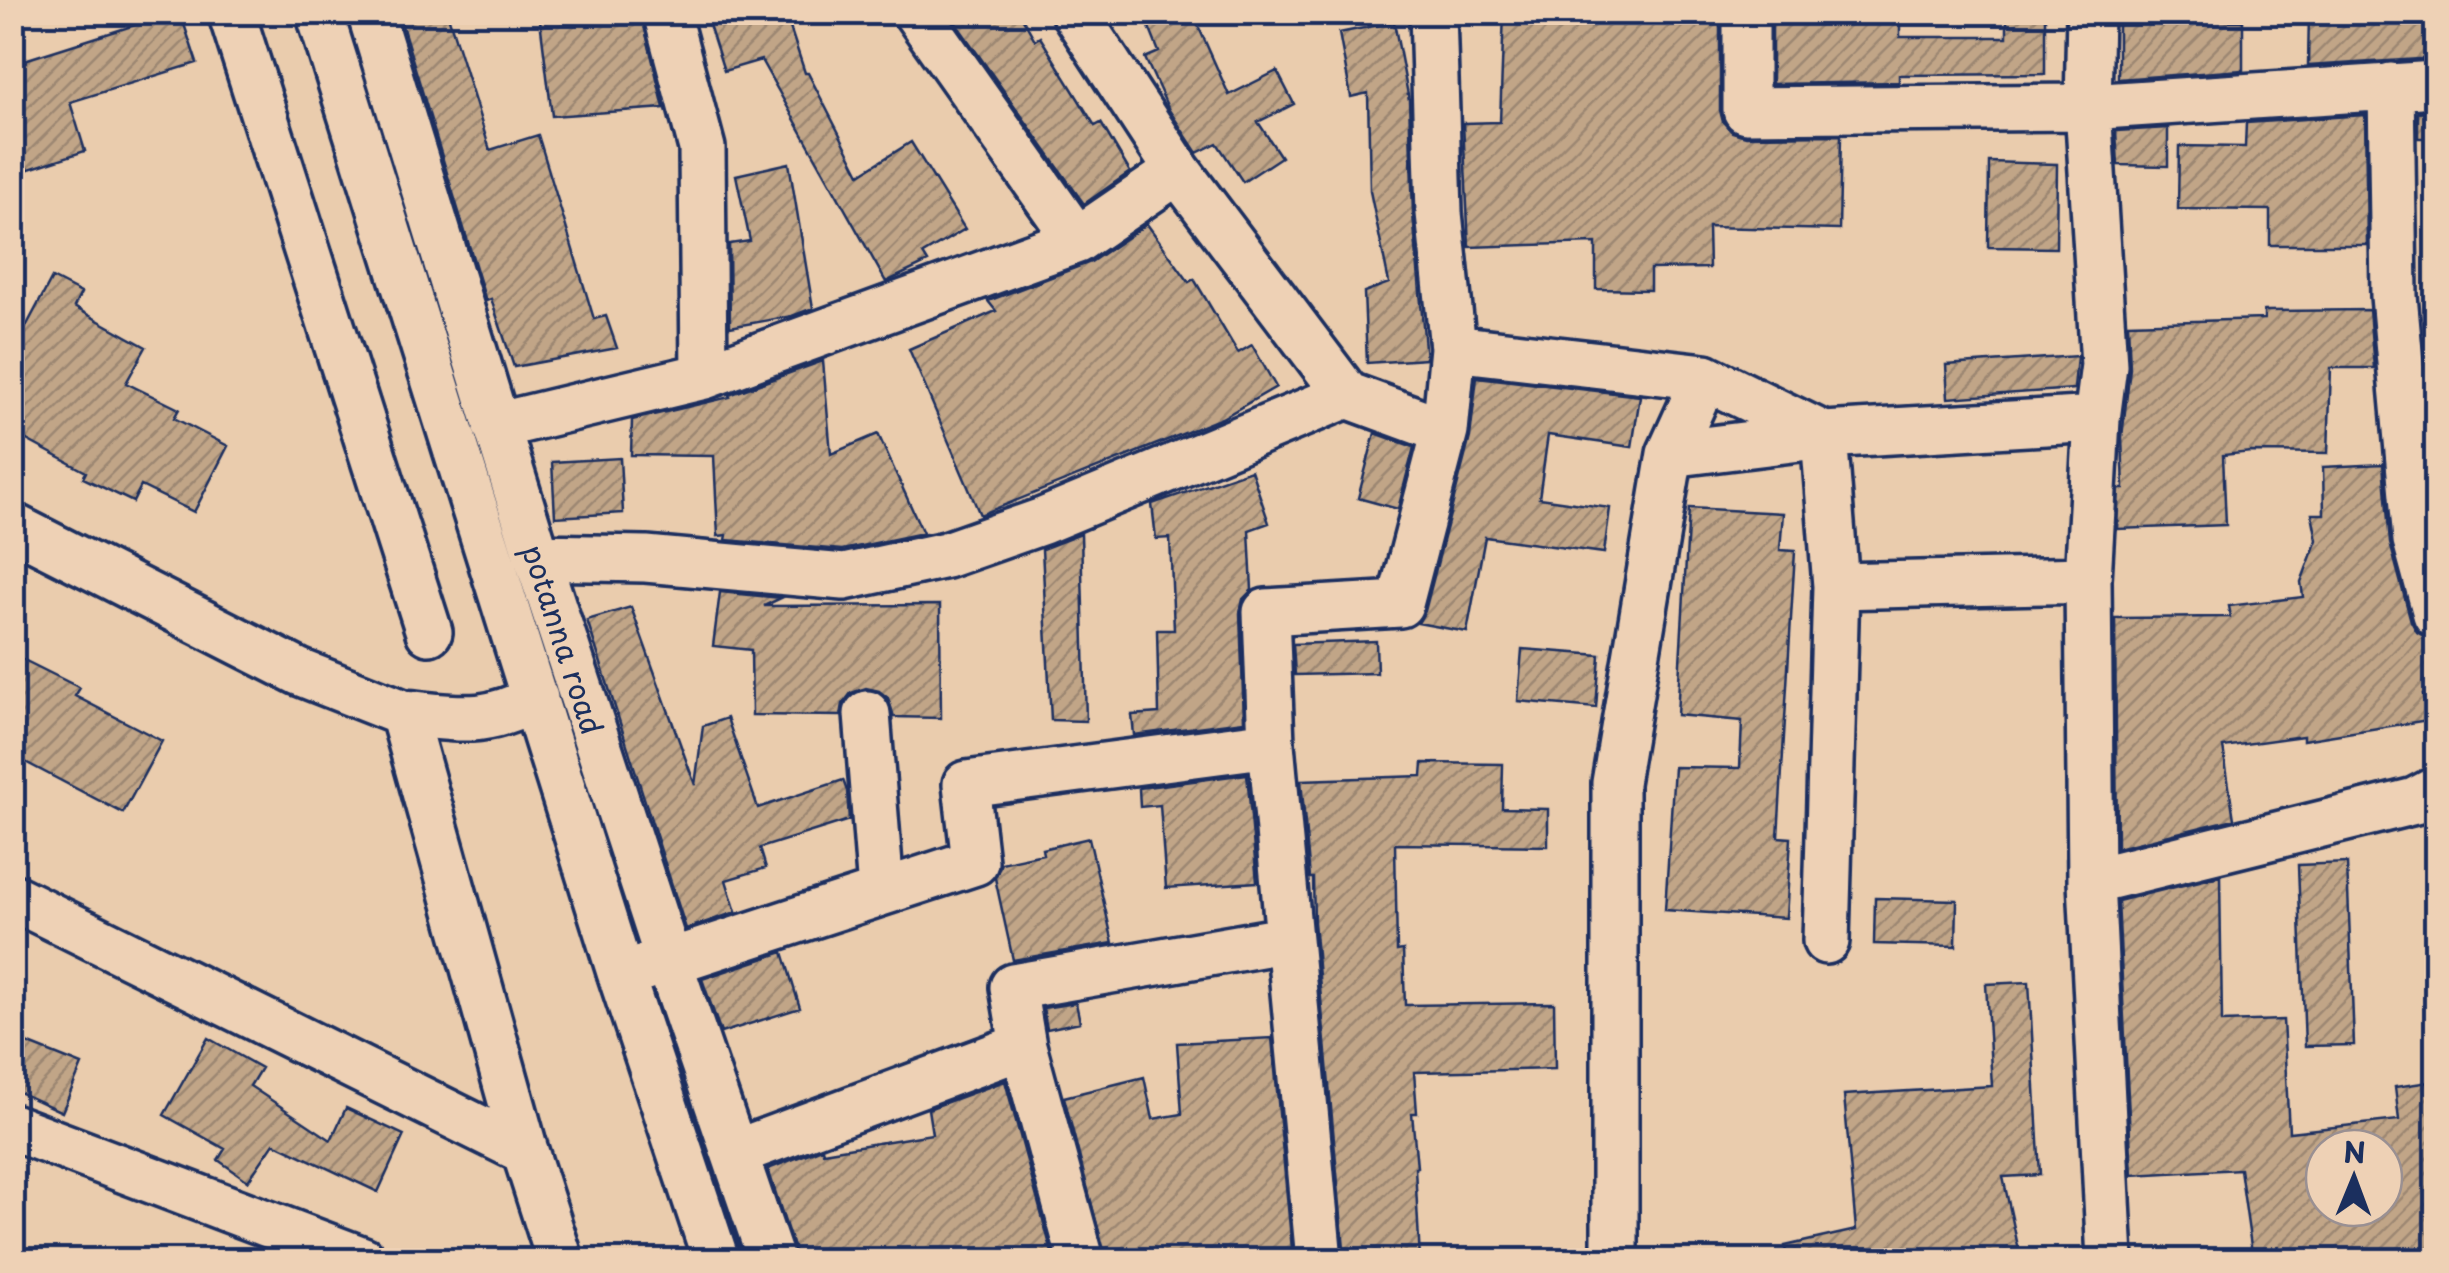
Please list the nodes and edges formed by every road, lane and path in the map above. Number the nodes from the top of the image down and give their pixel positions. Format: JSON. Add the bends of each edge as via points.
{"nodes":[{"id":1,"x":231,"y":12,"type":"edge"},
{"id":2,"x":319,"y":12,"type":"edge"},
{"id":3,"x":370,"y":12,"type":"edge"},
{"id":4,"x":666,"y":12,"type":"edge"},
{"id":5,"x":916,"y":12,"type":"edge"},
{"id":6,"x":1074,"y":12,"type":"edge"},
{"id":7,"x":1433,"y":12,"type":"edge"},
{"id":8,"x":1746,"y":12,"type":"edge"},
{"id":9,"x":2090,"y":12,"type":"edge"},
{"id":10,"x":2436,"y":84,"type":"edge"},
{"id":11,"x":2391,"y":86,"type":"junction"},
{"id":12,"x":2088,"y":107,"type":"junction"},
{"id":13,"x":1178,"y":170,"type":"junction"},
{"id":14,"x":1076,"y":240,"type":"junction"},
{"id":15,"x":1453,"y":348,"type":"junction"},
{"id":16,"x":704,"y":376,"type":"junction"},
{"id":17,"x":1705,"y":377,"type":"junction"},
{"id":18,"x":1347,"y":395,"type":"junction"},
{"id":19,"x":2097,"y":418,"type":"junction"},
{"id":20,"x":496,"y":426,"type":"junction"},
{"id":21,"x":1445,"y":431,"type":"junction"},
{"id":22,"x":1824,"y":434,"type":"junction"},
{"id":23,"x":1670,"y":454,"type":"junction"},
{"id":24,"x":12,"y":526,"type":"edge"},
{"id":25,"x":537,"y":558,"type":"junction"},
{"id":26,"x":2088,"y":580,"type":"junction"},
{"id":27,"x":1836,"y":586,"type":"junction"},
{"id":28,"x":2436,"y":614,"type":"edge"},
{"id":29,"x":429,"y":632,"type":"dead end"},
{"id":30,"x":507,"y":710,"type":"junction"},
{"id":31,"x":403,"y":713,"type":"junction"},
{"id":32,"x":867,"y":714,"type":"dead end"},
{"id":33,"x":1271,"y":744,"type":"junction"},
{"id":34,"x":2436,"y":790,"type":"edge"},
{"id":35,"x":2091,"y":881,"type":"junction"},
{"id":36,"x":881,"y":891,"type":"junction"},
{"id":37,"x":12,"y":897,"type":"edge"},
{"id":38,"x":1289,"y":939,"type":"junction"},
{"id":39,"x":1826,"y":941,"type":"dead end"},
{"id":40,"x":669,"y":962,"type":"junction"},
{"id":41,"x":620,"y":972,"type":"junction"},
{"id":42,"x":1024,"y":1046,"type":"junction"},
{"id":43,"x":12,"y":1127,"type":"edge"},
{"id":44,"x":525,"y":1151,"type":"junction"},
{"id":45,"x":737,"y":1152,"type":"junction"},
{"id":46,"x":362,"y":1260,"type":"edge"},
{"id":47,"x":560,"y":1260,"type":"edge"},
{"id":48,"x":716,"y":1260,"type":"edge"},
{"id":49,"x":771,"y":1260,"type":"edge"},
{"id":50,"x":1081,"y":1260,"type":"edge"},
{"id":51,"x":1319,"y":1260,"type":"edge"},
{"id":52,"x":1615,"y":1260,"type":"edge"},
{"id":53,"x":2110,"y":1260,"type":"edge"}],
"edges":[{"from":1,"to":29,"type":"street"},
{"from":2,"to":30,"type":"street","name":"potanna road"},
{"from":3,"to":20,"type":"street","name":"potanna road"},
{"from":4,"to":16,"type":"street","via":[[702,148]]},
{"from":5,"to":14,"type":"street"},
{"from":6,"to":13,"type":"street"},
{"from":7,"to":15,"type":"street"},
{"from":8,"to":12,"type":"street","via":[[1746,110]]},
{"from":9,"to":12,"type":"street"},
{"from":10,"to":11,"type":"street"},
{"from":11,"to":12,"type":"street"},
{"from":11,"to":28,"type":"street","via":[[2396,314],[2416,540]]},
{"from":12,"to":19,"type":"street","via":[[2104,365]]},
{"from":13,"to":14,"type":"street"},
{"from":13,"to":18,"type":"street"},
{"from":14,"to":16,"type":"street"},
{"from":15,"to":17,"type":"street"},
{"from":15,"to":21,"type":"street"},
{"from":16,"to":20,"type":"street"},
{"from":17,"to":22,"type":"street"},
{"from":17,"to":23,"type":"street"},
{"from":18,"to":21,"type":"street"},
{"from":18,"to":25,"type":"street","via":[[1043,521],[946,555],[844,577],[646,559]]},
{"from":19,"to":22,"type":"street"},
{"from":19,"to":26,"type":"street"},
{"from":20,"to":25,"type":"street","name":"potanna road"},
{"from":21,"to":33,"type":"street","via":[[1400,604],[1266,612]]},
{"from":22,"to":23,"type":"street"},
{"from":22,"to":27,"type":"street"},
{"from":23,"to":52,"type":"street","via":[[1615,782]]},
{"from":24,"to":31,"type":"street","via":[[299,672]]},
{"from":25,"to":40,"type":"street","name":"potanna road"},
{"from":26,"to":27,"type":"street"},
{"from":26,"to":35,"type":"street"},
{"from":27,"to":39,"type":"street"},
{"from":30,"to":31,"type":"street"},
{"from":30,"to":41,"type":"street","name":"potanna road"},
{"from":31,"to":44,"type":"street"},
{"from":32,"to":36,"type":"street"},
{"from":33,"to":36,"type":"street","via":[[966,784],[975,862]]},
{"from":33,"to":38,"type":"street"},
{"from":34,"to":35,"type":"street","via":[[2415,801]]},
{"from":35,"to":53,"type":"street"},
{"from":36,"to":40,"type":"street"},
{"from":37,"to":44,"type":"street"},
{"from":38,"to":42,"type":"street","via":[[1012,986]]},
{"from":38,"to":51,"type":"street"},
{"from":40,"to":41,"type":"street"},
{"from":40,"to":45,"type":"street","name":"potanna road"},
{"from":41,"to":48,"type":"street","name":"potanna road"},
{"from":42,"to":45,"type":"street"},
{"from":42,"to":50,"type":"street"},
{"from":43,"to":46,"type":"street"},
{"from":44,"to":47,"type":"street"},
{"from":45,"to":49,"type":"street","name":"potanna road"}]}
